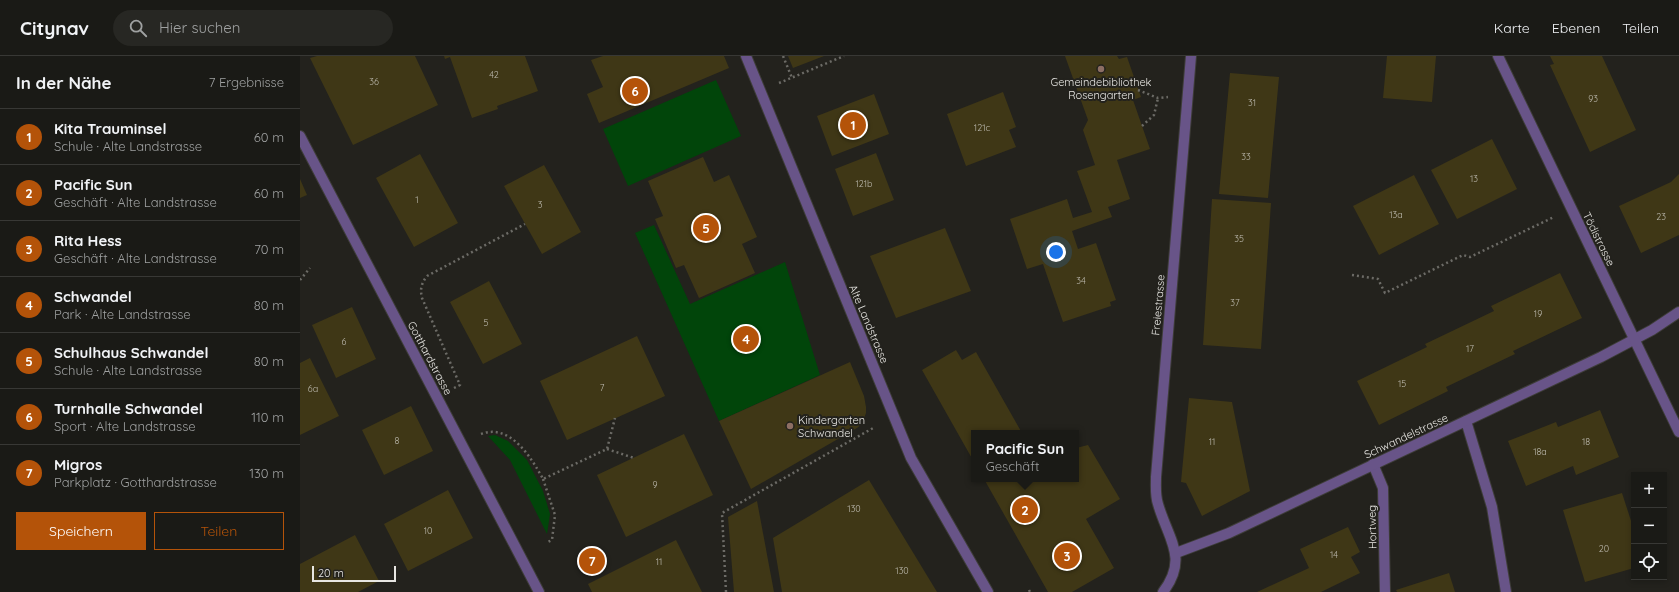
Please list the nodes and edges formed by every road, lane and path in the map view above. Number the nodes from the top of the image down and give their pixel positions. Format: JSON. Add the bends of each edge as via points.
{"nodes":[{"id":1,"x":746,"y":56,"type":"edge"},
{"id":2,"x":783,"y":56,"type":"edge"},
{"id":3,"x":844,"y":56,"type":"edge"},
{"id":4,"x":1191,"y":56,"type":"edge"},
{"id":5,"x":1498,"y":56,"type":"edge"},
{"id":6,"x":792,"y":78,"type":"junction"},
{"id":7,"x":1138,"y":90,"type":"dead end"},
{"id":8,"x":760,"y":91,"type":"junction"},
{"id":9,"x":1172,"y":97,"type":"dead end"},
{"id":10,"x":1158,"y":98,"type":"junction"},
{"id":11,"x":1142,"y":126,"type":"dead end"},
{"id":12,"x":300,"y":136,"type":"edge"},
{"id":13,"x":1555,"y":217,"type":"dead end"},
{"id":14,"x":525,"y":224,"type":"dead end"},
{"id":15,"x":310,"y":268,"type":"dead end"},
{"id":16,"x":1352,"y":275,"type":"dead end"},
{"id":17,"x":300,"y":280,"type":"edge"},
{"id":18,"x":1679,"y":312,"type":"edge"},
{"id":19,"x":1635,"y":340,"type":"junction"},
{"id":20,"x":450,"y":390,"type":"dead end"},
{"id":21,"x":615,"y":418,"type":"dead end"},
{"id":22,"x":1466,"y":421,"type":"junction"},
{"id":23,"x":875,"y":427,"type":"dead end"},
{"id":24,"x":1679,"y":432,"type":"edge"},
{"id":25,"x":481,"y":434,"type":"dead end"},
{"id":26,"x":607,"y":449,"type":"junction"},
{"id":27,"x":634,"y":458,"type":"dead end"},
{"id":28,"x":1373,"y":464,"type":"junction"},
{"id":29,"x":543,"y":479,"type":"junction"},
{"id":30,"x":546,"y":543,"type":"dead end"},
{"id":31,"x":1176,"y":553,"type":"junction"},
{"id":32,"x":539,"y":592,"type":"edge"},
{"id":33,"x":726,"y":592,"type":"edge"},
{"id":34,"x":988,"y":592,"type":"edge"},
{"id":35,"x":1163,"y":592,"type":"edge"},
{"id":36,"x":1385,"y":592,"type":"edge"},
{"id":37,"x":1506,"y":592,"type":"edge"}],
"edges":[{"from":1,"to":8,"type":"street","name":"Alte Landstrasse"},
{"from":2,"to":6,"type":"path"},
{"from":3,"to":6,"type":"path"},
{"from":4,"to":31,"type":"street","name":"Freiestrasse","via":[[1156,476],[1158,506]]},
{"from":5,"to":19,"type":"street","name":"Tödistrasse"},
{"from":6,"to":8,"type":"path"},
{"from":7,"to":10,"type":"path"},
{"from":8,"to":34,"type":"street","name":"Alte Landstrasse","via":[[911,458]]},
{"from":9,"to":10,"type":"path"},
{"from":10,"to":11,"type":"path","via":[[1154,115]]},
{"from":12,"to":32,"type":"street","name":"Gotthardstrasse"},
{"from":13,"to":16,"type":"path","via":[[1470,257],[1463,255],[1385,293],[1378,279]]},
{"from":14,"to":20,"type":"path","via":[[427,276],[422,282],[422,298],[460,385]]},
{"from":15,"to":17,"type":"path"},
{"from":18,"to":19,"type":"street","name":"Schwandelstrasse"},
{"from":19,"to":22,"type":"street","name":"Schwandelstrasse"},
{"from":19,"to":24,"type":"street","name":"Tödistrasse"},
{"from":21,"to":26,"type":"path"},
{"from":22,"to":28,"type":"street","name":"Schwandelstrasse"},
{"from":22,"to":37,"type":"street","via":[[1492,507]]},
{"from":23,"to":33,"type":"path","via":[[722,513]]},
{"from":25,"to":29,"type":"path","via":[[488,431],[502,432],[532,461]]},
{"from":26,"to":27,"type":"path"},
{"from":26,"to":29,"type":"path"},
{"from":28,"to":31,"type":"street","name":"Schwandelstrasse","via":[[1229,533]]},
{"from":28,"to":36,"type":"street","name":"Hortweg","via":[[1383,488]]},
{"from":29,"to":30,"type":"path","via":[[555,515],[552,540]]},
{"from":31,"to":35,"type":"street","via":[[1175,569]]}]}
